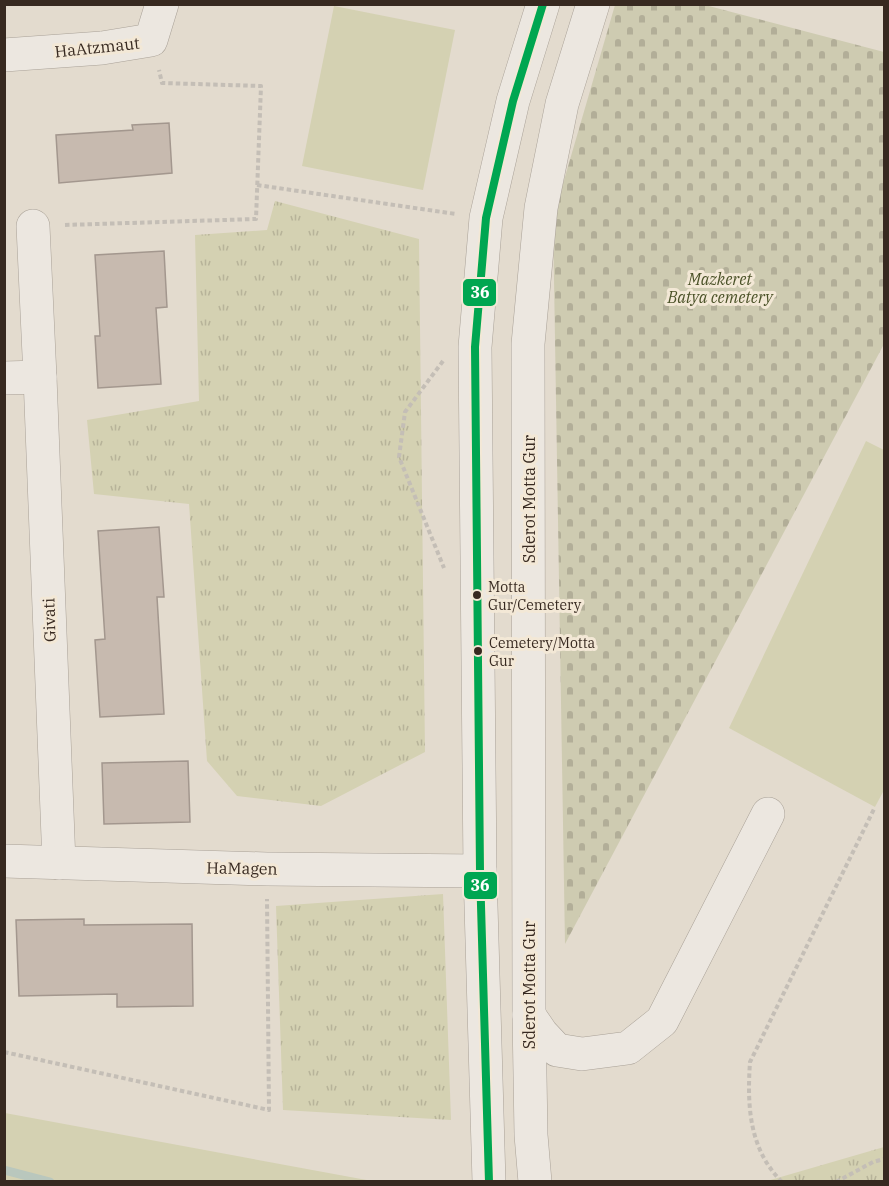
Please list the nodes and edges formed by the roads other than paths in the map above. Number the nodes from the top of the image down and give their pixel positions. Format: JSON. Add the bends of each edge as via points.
{"nodes":[{"id":1,"x":162,"y":4,"type":"edge"},
{"id":2,"x":543,"y":4,"type":"edge"},
{"id":3,"x":593,"y":4,"type":"edge"},
{"id":4,"x":4,"y":55,"type":"edge"},
{"id":5,"x":33,"y":226,"type":"road end"},
{"id":6,"x":40,"y":377,"type":"junction"},
{"id":7,"x":4,"y":378,"type":"edge"},
{"id":8,"x":768,"y":814,"type":"dead end"},
{"id":9,"x":4,"y":861,"type":"edge"},
{"id":10,"x":59,"y":863,"type":"junction"},
{"id":11,"x":480,"y":871,"type":"junction"},
{"id":12,"x":529,"y":1015,"type":"junction"},
{"id":13,"x":582,"y":1054,"type":"junction"},
{"id":14,"x":531,"y":1135,"type":"junction"},
{"id":15,"x":489,"y":1182,"type":"edge"},
{"id":16,"x":535,"y":1182,"type":"edge"}],
"edges":[{"from":1,"to":4,"type":"street","name":"HaAtzmaut","via":[[151,40]]},
{"from":2,"to":11,"type":"street","via":[[513,101],[486,218],[476,347]]},
{"from":3,"to":12,"type":"street","name":"Sderot Motta Gur","via":[[562,104],[541,208],[528,344]]},
{"from":5,"to":6,"type":"street","name":"Givati"},
{"from":6,"to":7,"type":"street"},
{"from":6,"to":10,"type":"street","name":"Givati"},
{"from":8,"to":13,"type":"street","via":[[662,1021],[628,1047]]},
{"from":9,"to":10,"type":"street","name":"HaMagen"},
{"from":10,"to":11,"type":"street","name":"HaMagen"},
{"from":11,"to":15,"type":"street"},
{"from":12,"to":13,"type":"street","via":[[557,1050]]},
{"from":12,"to":14,"type":"street","name":"Sderot Motta Gur"},
{"from":13,"to":14,"type":"street","via":[[550,1081]]},
{"from":14,"to":16,"type":"street","name":"Sderot Motta Gur"}]}
